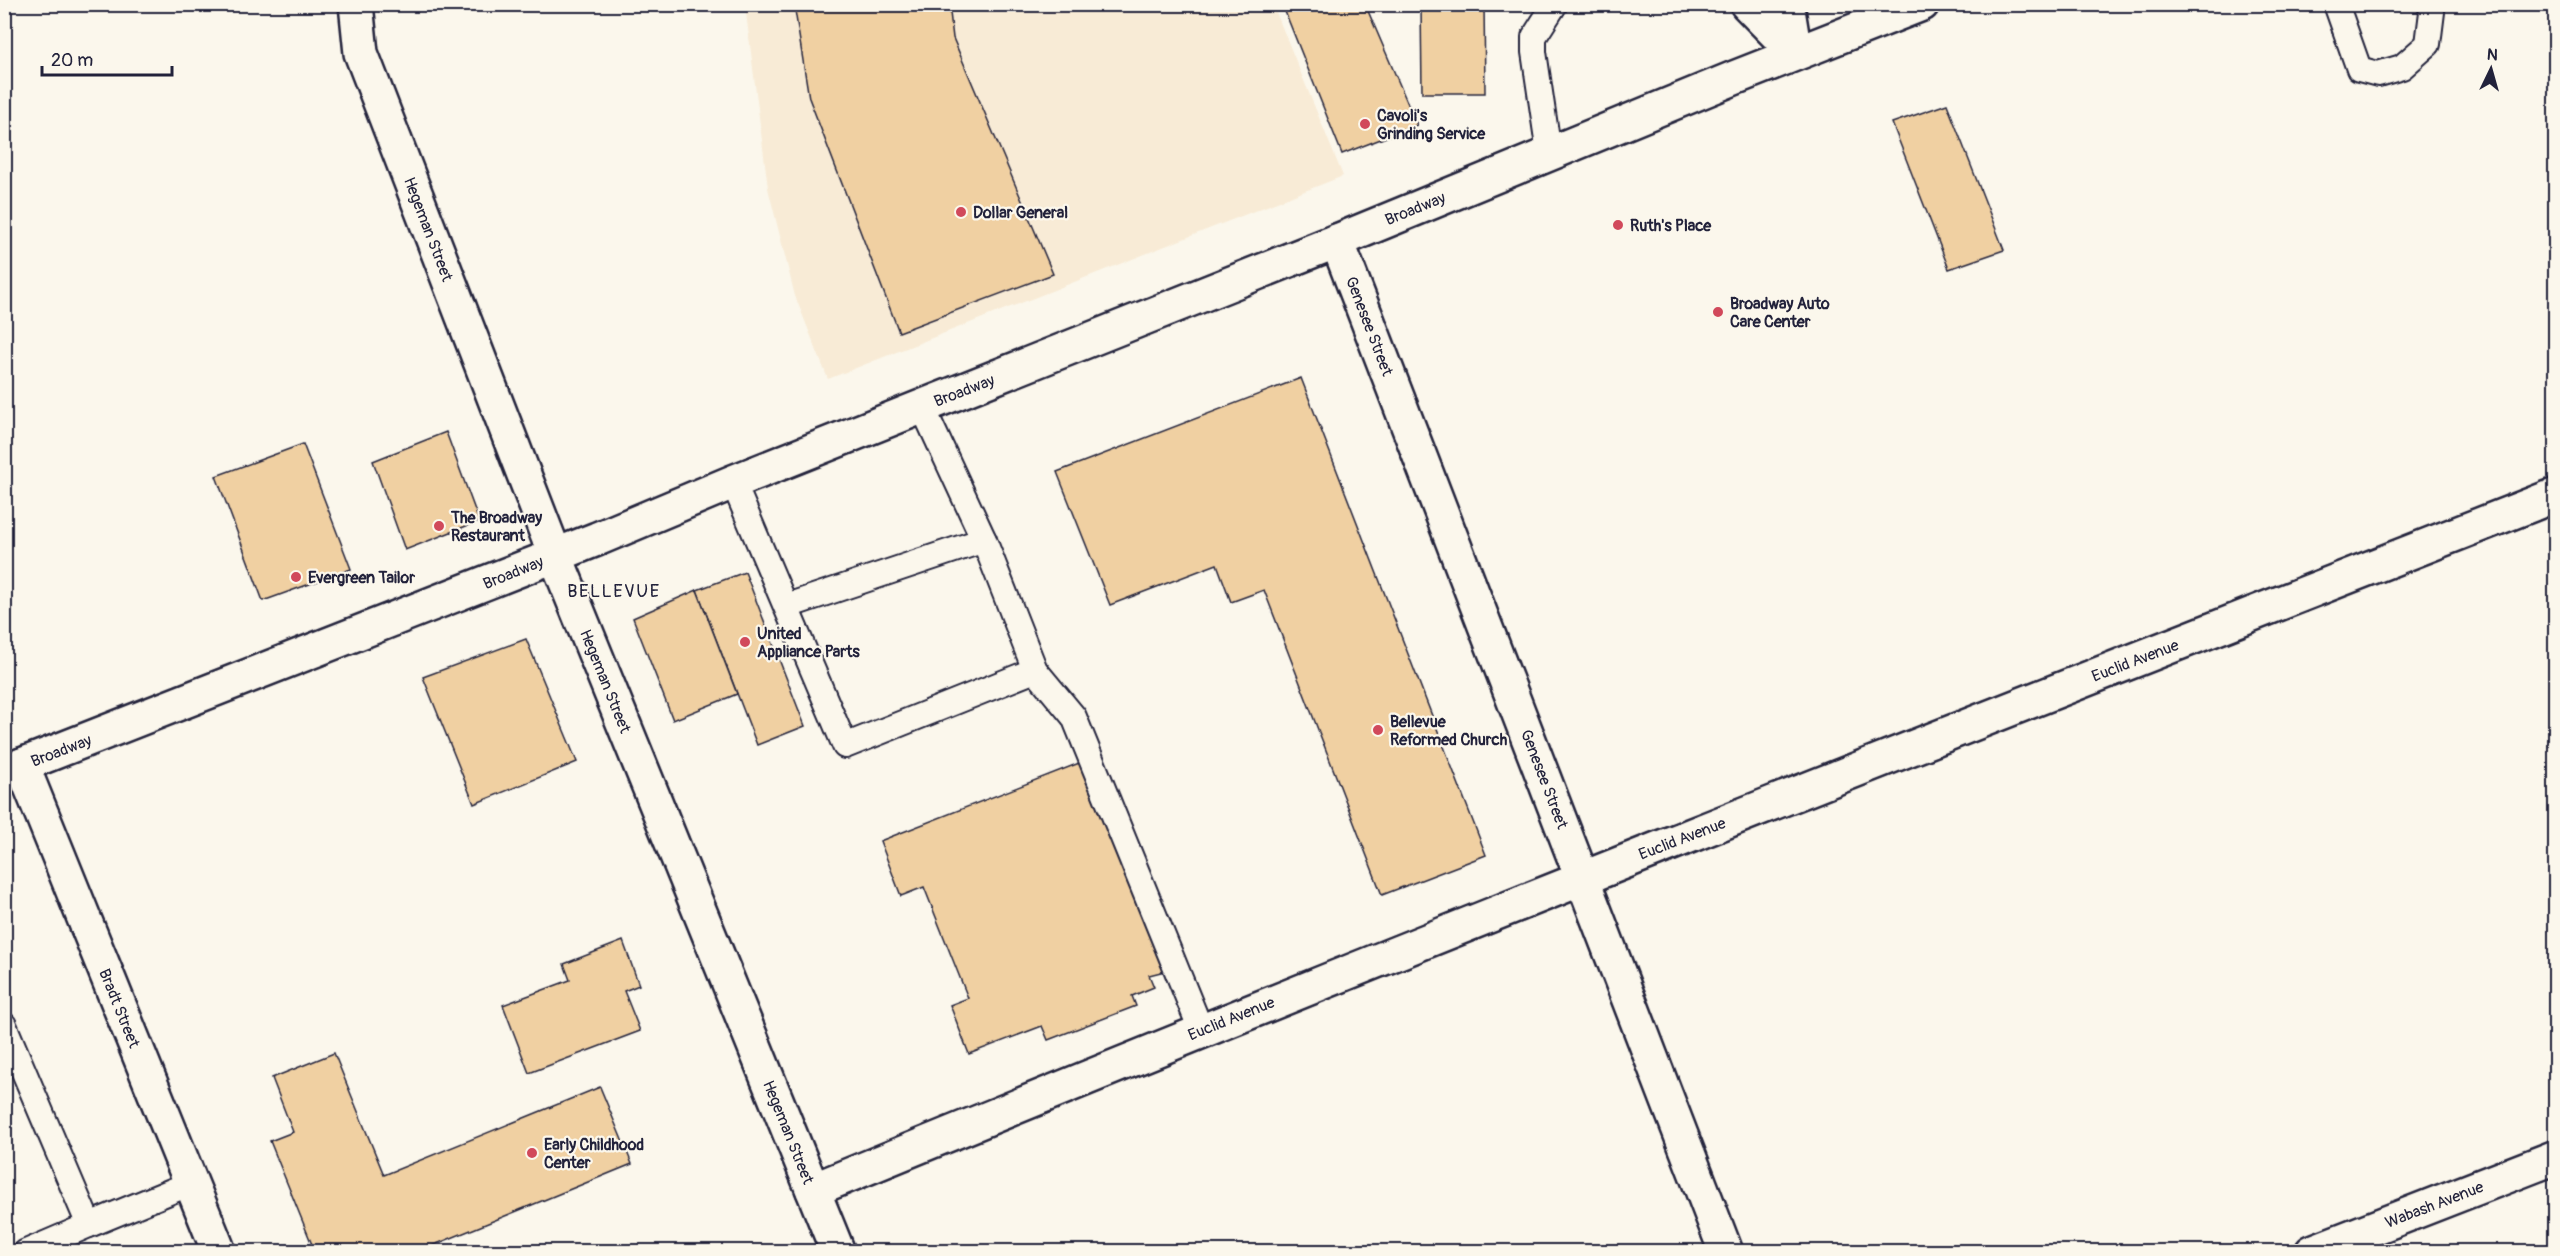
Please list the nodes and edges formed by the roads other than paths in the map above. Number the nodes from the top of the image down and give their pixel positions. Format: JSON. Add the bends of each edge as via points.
{"nodes":[{"id":1,"x":356,"y":4,"type":"edge"},
{"id":2,"x":1555,"y":4,"type":"edge"},
{"id":3,"x":1747,"y":4,"type":"edge"},
{"id":4,"x":1787,"y":4,"type":"edge"},
{"id":5,"x":1922,"y":4,"type":"edge"},
{"id":6,"x":2336,"y":4,"type":"edge"},
{"id":7,"x":2430,"y":4,"type":"edge"},
{"id":8,"x":1796,"y":53,"type":"junction"},
{"id":9,"x":1549,"y":153,"type":"junction"},
{"id":10,"x":1337,"y":241,"type":"junction"},
{"id":11,"x":922,"y":406,"type":"junction"},
{"id":12,"x":733,"y":482,"type":"junction"},
{"id":13,"x":2556,"y":495,"type":"edge"},
{"id":14,"x":984,"y":540,"type":"junction"},
{"id":15,"x":555,"y":555,"type":"junction"},
{"id":16,"x":787,"y":606,"type":"junction"},
{"id":17,"x":1035,"y":670,"type":"junction"},
{"id":18,"x":13,"y":768,"type":"edge"},
{"id":19,"x":1583,"y":877,"type":"junction"},
{"id":20,"x":4,"y":1025,"type":"edge"},
{"id":21,"x":1201,"y":1030,"type":"junction"},
{"id":22,"x":2556,"y":1157,"type":"edge"},
{"id":23,"x":191,"y":1183,"type":"junction"},
{"id":24,"x":813,"y":1190,"type":"junction"},
{"id":25,"x":89,"y":1225,"type":"junction"},
{"id":26,"x":26,"y":1251,"type":"edge"},
{"id":27,"x":219,"y":1251,"type":"edge"},
{"id":28,"x":837,"y":1251,"type":"edge"},
{"id":29,"x":1726,"y":1251,"type":"edge"},
{"id":30,"x":2312,"y":1251,"type":"edge"}],
"edges":[{"from":1,"to":15,"type":"street","name":"Hegeman Street","via":[[361,53]]},
{"from":2,"to":9,"type":"lane","via":[[1534,37]]},
{"from":3,"to":8,"type":"street"},
{"from":4,"to":8,"type":"street"},
{"from":5,"to":8,"type":"street","name":"Broadway"},
{"from":6,"to":7,"type":"lane","via":[[2359,69],[2378,74],[2402,67],[2428,44]]},
{"from":8,"to":9,"type":"street","name":"Broadway"},
{"from":9,"to":10,"type":"street","name":"Broadway"},
{"from":10,"to":11,"type":"street","name":"Broadway"},
{"from":10,"to":19,"type":"street","name":"Genesee Street"},
{"from":11,"to":12,"type":"street","name":"Broadway"},
{"from":11,"to":14,"type":"lane"},
{"from":12,"to":15,"type":"street","name":"Broadway"},
{"from":12,"to":16,"type":"lane"},
{"from":13,"to":19,"type":"street","name":"Euclid Avenue"},
{"from":14,"to":16,"type":"lane"},
{"from":14,"to":17,"type":"lane"},
{"from":15,"to":18,"type":"street","name":"Broadway"},
{"from":15,"to":24,"type":"street","name":"Hegeman Street"},
{"from":16,"to":17,"type":"lane","via":[[845,746]]},
{"from":17,"to":21,"type":"lane","via":[[1074,717]]},
{"from":18,"to":23,"type":"street","name":"Bradt Street"},
{"from":19,"to":21,"type":"street","name":"Euclid Avenue"},
{"from":19,"to":29,"type":"street","name":"Genesee Street"},
{"from":20,"to":25,"type":"lane"},
{"from":21,"to":24,"type":"street","name":"Euclid Avenue"},
{"from":22,"to":30,"type":"street","name":"Wabash Avenue"},
{"from":23,"to":25,"type":"lane"},
{"from":23,"to":27,"type":"street","name":"Bradt Street"},
{"from":24,"to":28,"type":"street","name":"Hegeman Street"},
{"from":25,"to":26,"type":"lane"}]}
